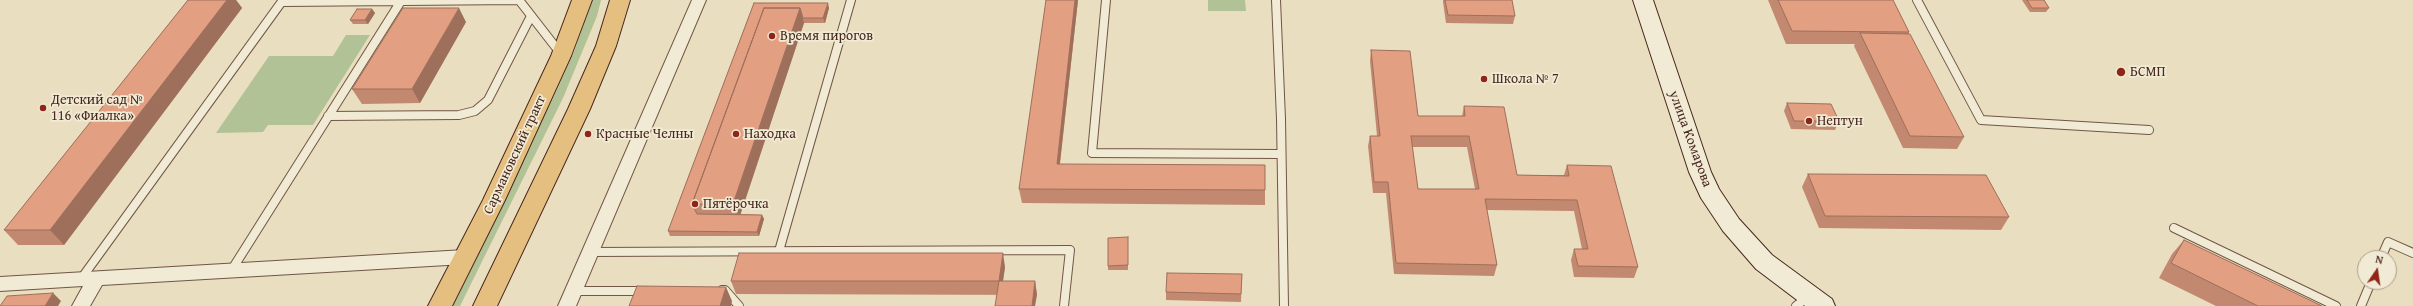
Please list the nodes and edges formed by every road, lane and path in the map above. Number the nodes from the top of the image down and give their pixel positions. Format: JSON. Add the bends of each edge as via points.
{"nodes":[{"id":1,"x":582,"y":0,"type":"edge"},
{"id":2,"x":620,"y":0,"type":"edge"},
{"id":3,"x":699,"y":0,"type":"edge"},
{"id":4,"x":851,"y":0,"type":"edge"},
{"id":5,"x":1106,"y":0,"type":"edge"},
{"id":6,"x":1276,"y":0,"type":"edge"},
{"id":7,"x":1643,"y":0,"type":"edge"},
{"id":8,"x":1917,"y":0,"type":"edge"},
{"id":9,"x":283,"y":1,"type":"edge"},
{"id":10,"x":401,"y":1,"type":"junction"},
{"id":11,"x":531,"y":16,"type":"junction"},
{"id":12,"x":561,"y":54,"type":"junction"},
{"id":13,"x":328,"y":116,"type":"junction"},
{"id":14,"x":2149,"y":130,"type":"dead end"},
{"id":15,"x":1280,"y":154,"type":"junction"},
{"id":16,"x":2174,"y":228,"type":"dead end"},
{"id":17,"x":2384,"y":250,"type":"edge"},
{"id":18,"x":779,"y":251,"type":"junction"},
{"id":19,"x":590,"y":252,"type":"junction"},
{"id":20,"x":2413,"y":253,"type":"edge"},
{"id":21,"x":465,"y":257,"type":"junction"},
{"id":22,"x":231,"y":271,"type":"junction"},
{"id":23,"x":89,"y":279,"type":"junction"},
{"id":24,"x":0,"y":284,"type":"edge"},
{"id":25,"x":710,"y":290,"type":"edge"},
{"id":26,"x":2368,"y":290,"type":"edge"},
{"id":27,"x":655,"y":291,"type":"edge"},
{"id":28,"x":570,"y":299,"type":"edge"},
{"id":29,"x":1809,"y":303,"type":"edge"},
{"id":30,"x":81,"y":306,"type":"edge"},
{"id":31,"x":440,"y":306,"type":"edge"},
{"id":32,"x":485,"y":306,"type":"edge"},
{"id":33,"x":739,"y":306,"type":"edge"},
{"id":34,"x":1064,"y":306,"type":"edge"},
{"id":35,"x":1284,"y":306,"type":"edge"},
{"id":36,"x":2336,"y":306,"type":"edge"},
{"id":37,"x":2361,"y":306,"type":"edge"}],
"edges":[{"from":1,"to":12,"type":"main road","name":"Сармановский тракт"},
{"from":2,"to":32,"type":"main road","via":[[606,46],[579,109]]},
{"from":3,"to":19,"type":"street"},
{"from":4,"to":18,"type":"lane"},
{"from":5,"to":15,"type":"lane","via":[[1092,153]]},
{"from":6,"to":15,"type":"lane"},
{"from":7,"to":29,"type":"street","name":"улица Комарова","via":[[1700,172],[1709,192],[1731,225],[1764,262]]},
{"from":8,"to":14,"type":"lane","via":[[1981,120]]},
{"from":9,"to":10,"type":"lane"},
{"from":9,"to":23,"type":"lane"},
{"from":10,"to":11,"type":"lane","via":[[519,0]]},
{"from":10,"to":13,"type":"lane"},
{"from":11,"to":12,"type":"lane"},
{"from":11,"to":13,"type":"lane","via":[[488,100],[475,111],[459,115]]},
{"from":12,"to":21,"type":"main road","name":"Сармановский тракт"},
{"from":13,"to":22,"type":"lane"},
{"from":15,"to":35,"type":"lane"},
{"from":16,"to":36,"type":"lane"},
{"from":17,"to":20,"type":"lane","via":[[2388,242]]},
{"from":18,"to":19,"type":"lane"},
{"from":18,"to":34,"type":"lane","via":[[1070,250]]},
{"from":19,"to":28,"type":"street"},
{"from":21,"to":22,"type":"street"},
{"from":21,"to":31,"type":"main road","name":"Сармановский тракт"},
{"from":22,"to":23,"type":"street"},
{"from":23,"to":24,"type":"street"},
{"from":23,"to":30,"type":"street"},
{"from":25,"to":33,"type":"lane","via":[[725,290]]},
{"from":26,"to":37,"type":"lane"},
{"from":27,"to":28,"type":"lane"}]}
